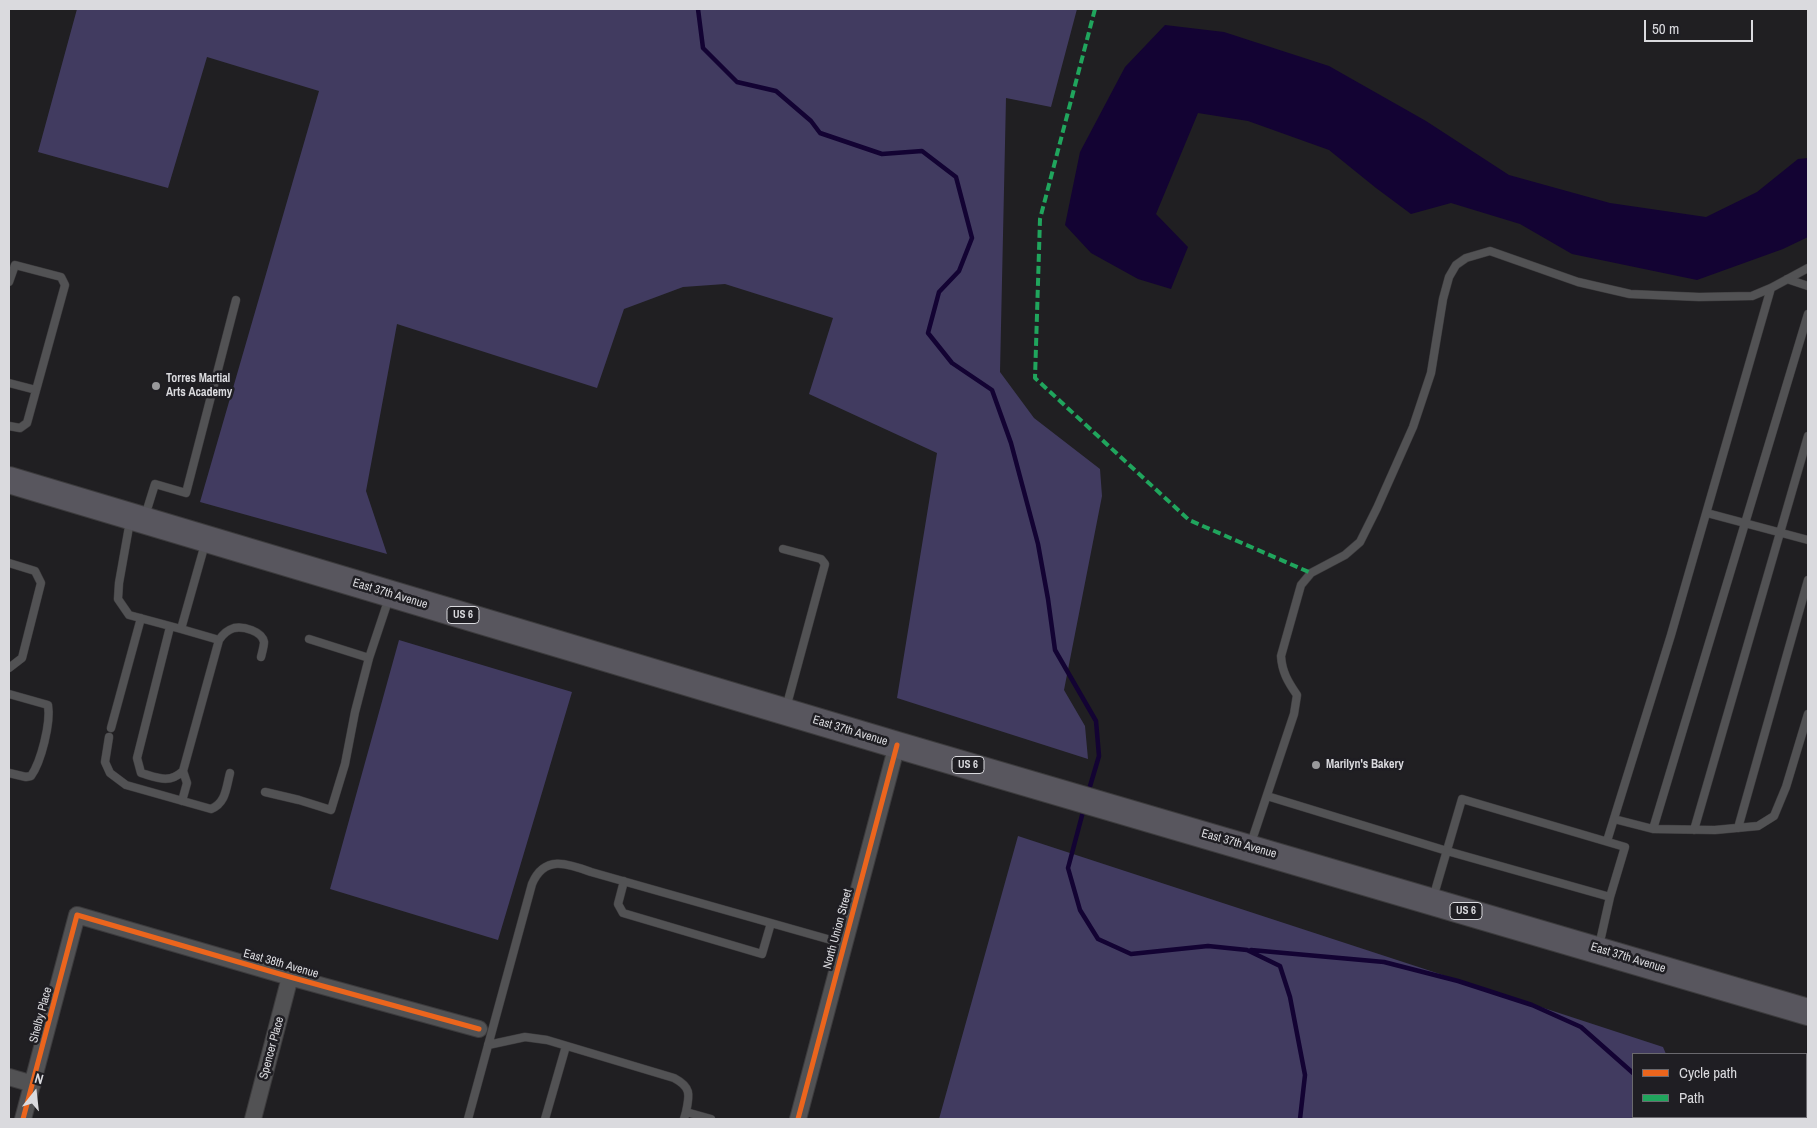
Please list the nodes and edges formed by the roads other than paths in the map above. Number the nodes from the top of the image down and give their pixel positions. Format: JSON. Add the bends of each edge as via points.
{"nodes":[{"id":1,"x":1808,"y":268,"type":"edge"},
{"id":2,"x":1787,"y":279,"type":"junction"},
{"id":3,"x":9,"y":282,"type":"edge"},
{"id":4,"x":1808,"y":286,"type":"edge"},
{"id":5,"x":1771,"y":288,"type":"junction"},
{"id":6,"x":236,"y":300,"type":"dead end"},
{"id":7,"x":1808,"y":314,"type":"edge"},
{"id":8,"x":9,"y":383,"type":"edge"},
{"id":9,"x":36,"y":390,"type":"junction"},
{"id":10,"x":9,"y":426,"type":"edge"},
{"id":11,"x":1808,"y":436,"type":"edge"},
{"id":12,"x":9,"y":480,"type":"edge"},
{"id":13,"x":1707,"y":513,"type":"junction"},
{"id":14,"x":137,"y":518,"type":"junction"},
{"id":15,"x":1744,"y":524,"type":"junction"},
{"id":16,"x":1780,"y":533,"type":"junction"},
{"id":17,"x":207,"y":539,"type":"junction"},
{"id":18,"x":1808,"y":540,"type":"edge"},
{"id":19,"x":783,"y":549,"type":"dead end"},
{"id":20,"x":9,"y":563,"type":"edge"},
{"id":21,"x":1808,"y":580,"type":"edge"},
{"id":22,"x":390,"y":594,"type":"junction"},
{"id":23,"x":142,"y":618,"type":"junction"},
{"id":24,"x":170,"y":626,"type":"junction"},
{"id":25,"x":181,"y":630,"type":"junction"},
{"id":26,"x":309,"y":639,"type":"dead end"},
{"id":27,"x":219,"y":640,"type":"junction"},
{"id":28,"x":261,"y":657,"type":"dead end"},
{"id":29,"x":369,"y":658,"type":"junction"},
{"id":30,"x":9,"y":668,"type":"edge"},
{"id":31,"x":9,"y":694,"type":"edge"},
{"id":32,"x":785,"y":711,"type":"junction"},
{"id":33,"x":1808,"y":714,"type":"edge"},
{"id":34,"x":111,"y":728,"type":"dead end"},
{"id":35,"x":109,"y":737,"type":"dead end"},
{"id":36,"x":898,"y":745,"type":"junction"},
{"id":37,"x":183,"y":772,"type":"junction"},
{"id":38,"x":9,"y":773,"type":"edge"},
{"id":39,"x":230,"y":774,"type":"dead end"},
{"id":40,"x":265,"y":792,"type":"dead end"},
{"id":41,"x":1267,"y":796,"type":"junction"},
{"id":42,"x":182,"y":801,"type":"junction"},
{"id":43,"x":1614,"y":819,"type":"junction"},
{"id":44,"x":1738,"y":828,"type":"junction"},
{"id":45,"x":1653,"y":829,"type":"junction"},
{"id":46,"x":1694,"y":830,"type":"junction"},
{"id":47,"x":1607,"y":841,"type":"junction"},
{"id":48,"x":1250,"y":848,"type":"junction"},
{"id":49,"x":1447,"y":851,"type":"junction"},
{"id":50,"x":624,"y":881,"type":"junction"},
{"id":51,"x":1610,"y":897,"type":"junction"},
{"id":52,"x":1432,"y":901,"type":"junction"},
{"id":53,"x":77,"y":916,"type":"joint"},
{"id":54,"x":771,"y":923,"type":"junction"},
{"id":55,"x":845,"y":944,"type":"junction"},
{"id":56,"x":1598,"y":949,"type":"junction"},
{"id":57,"x":290,"y":977,"type":"junction"},
{"id":58,"x":1808,"y":1012,"type":"edge"},
{"id":59,"x":479,"y":1029,"type":"dead end"},
{"id":60,"x":488,"y":1046,"type":"junction"},
{"id":61,"x":566,"y":1046,"type":"junction"},
{"id":62,"x":9,"y":1077,"type":"edge"},
{"id":63,"x":33,"y":1084,"type":"junction"},
{"id":64,"x":685,"y":1116,"type":"edge"},
{"id":65,"x":23,"y":1119,"type":"edge"},
{"id":66,"x":253,"y":1119,"type":"edge"},
{"id":67,"x":468,"y":1119,"type":"edge"},
{"id":68,"x":545,"y":1119,"type":"edge"},
{"id":69,"x":711,"y":1119,"type":"edge"},
{"id":70,"x":798,"y":1119,"type":"edge"}],
"edges":[{"from":1,"to":2,"type":"lane"},
{"from":2,"to":4,"type":"lane"},
{"from":2,"to":5,"type":"lane"},
{"from":3,"to":9,"type":"lane","via":[[15,265],[60,277],[65,284]]},
{"from":5,"to":13,"type":"lane"},
{"from":5,"to":41,"type":"lane","via":[[1752,296],[1630,294],[1578,282],[1490,252],[1466,258],[1456,265],[1443,299],[1431,373],[1378,508],[1360,542],[1345,555],[1312,573],[1301,585],[1281,656],[1285,677],[1297,695],[1294,714]]},
{"from":6,"to":14,"type":"lane","via":[[186,493],[155,484]]},
{"from":7,"to":15,"type":"lane"},
{"from":8,"to":9,"type":"lane"},
{"from":9,"to":10,"type":"lane","via":[[27,423],[20,428]]},
{"from":11,"to":16,"type":"lane"},
{"from":12,"to":14,"type":"main road","name":"East 37th Avenue","number":"US 6"},
{"from":13,"to":15,"type":"lane"},
{"from":13,"to":43,"type":"lane"},
{"from":14,"to":17,"type":"main road","name":"East 37th Avenue","number":"US 6"},
{"from":14,"to":23,"type":"lane","via":[[119,583],[118,599],[128,614]]},
{"from":15,"to":16,"type":"lane"},
{"from":15,"to":45,"type":"lane"},
{"from":16,"to":18,"type":"lane"},
{"from":16,"to":46,"type":"lane"},
{"from":17,"to":22,"type":"main road","name":"East 37th Avenue","number":"US 6"},
{"from":17,"to":25,"type":"lane"},
{"from":19,"to":32,"type":"lane","via":[[822,559],[824,564]]},
{"from":20,"to":30,"type":"lane","via":[[35,571],[41,584],[22,658]]},
{"from":21,"to":44,"type":"lane"},
{"from":22,"to":29,"type":"lane"},
{"from":22,"to":32,"type":"main road","name":"East 37th Avenue","number":"US 6"},
{"from":23,"to":24,"type":"lane"},
{"from":23,"to":34,"type":"lane"},
{"from":24,"to":25,"type":"lane"},
{"from":24,"to":37,"type":"lane","via":[[136,758],[141,773],[154,777],[168,780]]},
{"from":25,"to":27,"type":"lane"},
{"from":26,"to":29,"type":"lane"},
{"from":27,"to":28,"type":"lane","via":[[236,627],[256,632],[264,642]]},
{"from":27,"to":37,"type":"lane"},
{"from":29,"to":40,"type":"lane","via":[[331,810]]},
{"from":31,"to":38,"type":"lane","via":[[48,706],[49,711],[32,776]]},
{"from":32,"to":36,"type":"main road","name":"East 37th Avenue","number":"US 6"},
{"from":33,"to":44,"type":"lane","via":[[1774,816],[1758,826]]},
{"from":35,"to":42,"type":"lane","via":[[104,762],[110,773],[126,785]]},
{"from":36,"to":48,"type":"main road","name":"East 37th Avenue","number":"US 6"},
{"from":36,"to":55,"type":"street","name":"North Union Street"},
{"from":37,"to":42,"type":"lane","via":[[187,783]]},
{"from":39,"to":42,"type":"lane","via":[[219,806],[211,809]]},
{"from":41,"to":48,"type":"lane"},
{"from":41,"to":49,"type":"lane"},
{"from":43,"to":45,"type":"lane"},
{"from":43,"to":47,"type":"lane"},
{"from":44,"to":46,"type":"lane"},
{"from":45,"to":46,"type":"lane"},
{"from":47,"to":49,"type":"lane","via":[[1462,799]]},
{"from":47,"to":51,"type":"lane","via":[[1625,847]]},
{"from":48,"to":52,"type":"main road","name":"East 37th Avenue","number":"US 6"},
{"from":49,"to":51,"type":"lane"},
{"from":49,"to":52,"type":"lane"},
{"from":50,"to":54,"type":"lane"},
{"from":50,"to":54,"type":"lane","via":[[618,904],[623,913],[762,954]]},
{"from":50,"to":60,"type":"lane","via":[[558,863],[544,867],[536,874]]},
{"from":51,"to":56,"type":"lane"},
{"from":52,"to":56,"type":"main road","name":"East 37th Avenue","number":"US 6"},
{"from":53,"to":57,"type":"street","name":"East 38th Avenue"},
{"from":53,"to":63,"type":"street","name":"Shelby Place"},
{"from":54,"to":55,"type":"lane"},
{"from":55,"to":70,"type":"street","name":"North Union Street"},
{"from":56,"to":58,"type":"main road","name":"East 37th Avenue","number":"US 6"},
{"from":57,"to":59,"type":"street","name":"East 38th Avenue"},
{"from":57,"to":66,"type":"street","name":"Spencer Place"},
{"from":60,"to":61,"type":"lane","via":[[525,1037]]},
{"from":60,"to":67,"type":"lane"},
{"from":61,"to":64,"type":"lane","via":[[681,1082],[688,1089]]},
{"from":61,"to":68,"type":"lane"},
{"from":62,"to":63,"type":"street"},
{"from":63,"to":65,"type":"street","name":"Shelby Place"},
{"from":64,"to":69,"type":"lane"}]}
